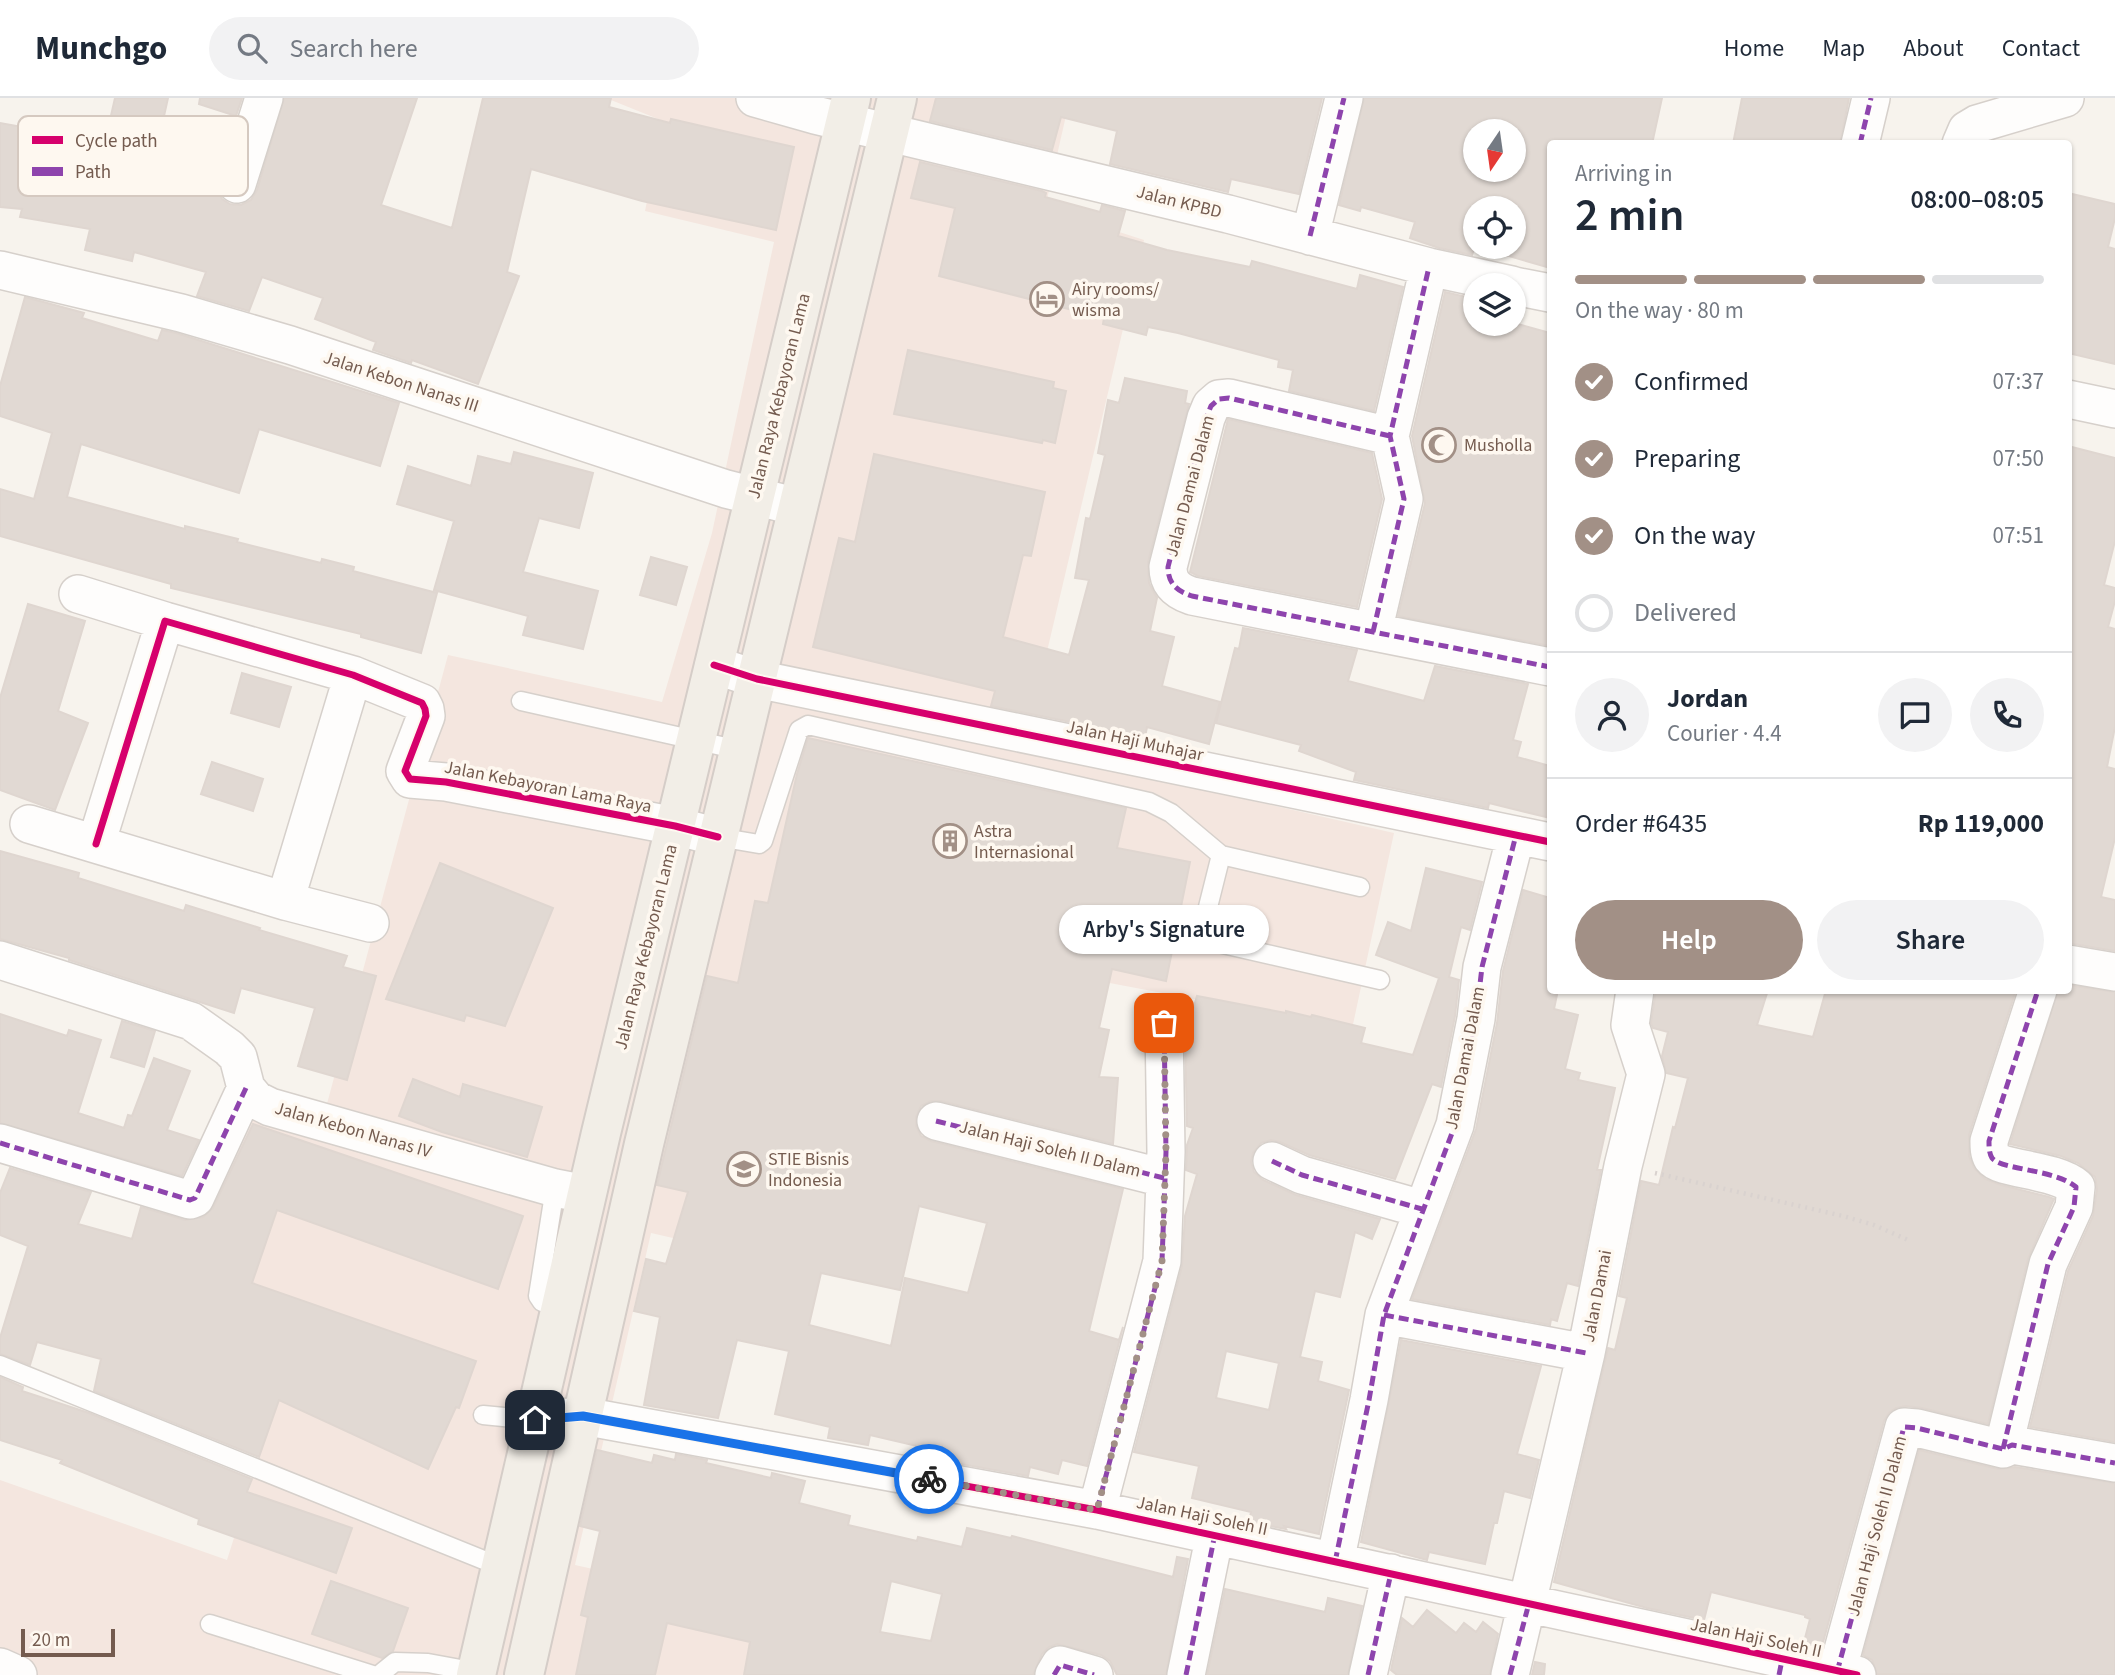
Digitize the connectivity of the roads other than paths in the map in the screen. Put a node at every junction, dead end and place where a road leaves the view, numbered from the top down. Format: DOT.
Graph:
graph roads {
  1 [pos="264,98"];
  2 [pos="755,98"];
  3 [pos="1344,98"];
  4 [pos="1871,98"];
  5 [pos="2065,98"];
  6 [pos="848,110"];
  7 [pos="892,115"];
  8 [pos="1861,140"];
  9 [pos="1963,140"];
  10 [pos="248,147"];
  11 [pos="825,206"];
  12 [pos="869,217"];
  13 [pos="1310,236"];
  14 [pos="1429,267"];
  15 [pos="0,270"];
  16 [pos="1463,274"];
  17 [pos="1526,288"];
  18 [pos="1547,292"];
  19 [pos="2072,400"];
  20 [pos="2115,409"];
  21 [pos="1390,436"];
  22 [pos="755,498"];
  23 [pos="798,507"];
  24 [pos="78,594"];
  25 [pos="165,621"];
  26 [pos="1373,632"];
  27 [pos="715,665"];
  28 [pos="1547,666"];
  29 [pos="354,675"];
  30 [pos="757,680"];
  31 [pos="521,701"];
  32 [pos="697,740"];
  33 [pos="740,750"];
  34 [pos="29,824"];
  35 [pos="675,826"];
  36 [pos="718,837"];
  37 [pos="1533,839"];
  38 [pos="96,844"];
  39 [pos="1221,855"];
  40 [pos="1360,887"];
  41 [pos="285,901"];
  42 [pos="370,923"];
  43 [pos="0,960"];
  44 [pos="2072,965"];
  45 [pos="2115,972"];
  46 [pos="1380,980"];
  47 [pos="1634,994"];
  48 [pos="2037,994"];
  49 [pos="1164,1023"];
  50 [pos="246,1088"];
  51 [pos="936,1121"];
  52 [pos="0,1143"];
  53 [pos="1272,1161"];
  54 [pos="1164,1178"];
  55 [pos="571,1191"];
  56 [pos="1422,1209"];
  57 [pos="1384,1315"];
  58 [pos="1586,1353"];
  59 [pos="0,1365"];
  60 [pos="483,1415"];
  61 [pos="583,1416"];
  62 [pos="535,1420"];
  63 [pos="2003,1449"];
  64 [pos="2115,1463"];
  65 [pos="1097,1510"];
  66 [pos="1215,1534"];
  67 [pos="1335,1562"];
  68 [pos="501,1567"];
  69 [pos="1391,1573"];
  70 [pos="546,1578"];
  71 [pos="1529,1603"];
  72 [pos="209,1624"];
  73 [pos="0,1667"];
  74 [pos="1780,1667"];
  75 [pos="1847,1673"];
  76 [pos="481,1674"];
  77 [pos="18,1675"];
  78 [pos="373,1675"];
  79 [pos="379,1675"];
  80 [pos="524,1675"];
  81 [pos="1055,1675"];
  82 [pos="1094,1675"];
  83 [pos="1186,1675"];
  84 [pos="1368,1675"];
  85 [pos="1510,1675"];
  1 -- 10 [label="street"];
  2 -- 6 [label="street, Jalan KPBD"];
  3 -- 13 [label="street"];
  4 -- 8 [label="street"];
  5 -- 9 [label="street"];
  6 -- 7 [label="street, Jalan KPBD"];
  6 -- 11 [label="main road, Jalan Raya Kebayoran Lama"];
  7 -- 12 [label="main road"];
  7 -- 13 [label="street, Jalan KPBD"];
  11 -- 12 [label="main road"];
  11 -- 22 [label="main road, Jalan Raya Kebayoran Lama"];
  12 -- 23 [label="main road"];
  13 -- 14 [label="street, Jalan KPBD"];
  14 -- 16 [label="street, Jalan KPBD"];
  14 -- 21 [label="street"];
  15 -- 22 [label="street, Jalan Kebon Nanas III"];
  17 -- 18 [label="street, Jalan KPBD"];
  19 -- 20 [label="street"];
  21 -- 26 [label="street"];
  21 -- 26 [label="street, Jalan Damai Dalam"];
  22 -- 23 [label="street, Jalan Kebon Nanas III"];
  22 -- 27 [label="main road, Jalan Raya Kebayoran Lama"];
  23 -- 30 [label="main road"];
  24 -- 25 [label="street, Jalan Kebayoran Lama Raya"];
  25 -- 29 [label="street, Jalan Kebayoran Lama Raya"];
  25 -- 38 [label="street"];
  26 -- 28 [label="street, Jalan Damai Dalam"];
  27 -- 30 [label="street, Jalan Haji Muhajar"];
  27 -- 32 [label="main road, Jalan Raya Kebayoran Lama"];
  29 -- 35 [label="street, Jalan Kebayoran Lama Raya"];
  29 -- 41 [label="street"];
  30 -- 33 [label="main road"];
  30 -- 37 [label="street, Jalan Haji Muhajar"];
  31 -- 32 [label="lane"];
  32 -- 33 [label="lane"];
  32 -- 35 [label="main road, Jalan Raya Kebayoran Lama"];
  33 -- 36 [label="main road"];
  34 -- 38 [label="street"];
  35 -- 36 [label="street, Jalan Kebayoran Lama Raya"];
  35 -- 55 [label="main road, Jalan Raya Kebayoran Lama"];
  36 -- 39 [label="lane"];
  36 -- 61 [label="main road"];
  37 -- 56 [label="street, Jalan Damai Dalam"];
  38 -- 41 [label="street"];
  39 -- 40 [label="lane"];
  39 -- 46 [label="lane"];
  41 -- 42 [label="street"];
  43 -- 50 [label="street"];
  44 -- 45 [label="street"];
  47 -- 58 [label="street, Jalan Damai"];
  48 -- 63 [label="street"];
  49 -- 54 [label="street, Jalan Haji Soleh II Dalam"];
  50 -- 52 [label="street"];
  50 -- 55 [label="street, Jalan Kebon Nanas IV"];
  51 -- 54 [label="street, Jalan Haji Soleh II Dalam"];
  53 -- 56 [label="street"];
  54 -- 65 [label="street, Jalan Haji Soleh II Dalam"];
  55 -- 62 [label="main road, Jalan Raya Kebayoran Lama"];
  56 -- 57 [label="street, Jalan Damai Dalam"];
  57 -- 58 [label="street"];
  57 -- 67 [label="street, Jalan Damai Dalam"];
  58 -- 71 [label="street, Jalan Damai"];
  59 -- 68 [label="lane"];
  60 -- 62 [label="lane"];
  61 -- 62 [label="street, Jalan Haji Soleh II"];
  61 -- 65 [label="street, Jalan Haji Soleh II"];
  61 -- 70 [label="main road"];
  62 -- 68 [label="main road, Jalan Raya Kebayoran Lama"];
  63 -- 64 [label="street, Jalan Haji Soleh II Dalam"];
  63 -- 75 [label="street, Jalan Haji Soleh II Dalam"];
  65 -- 66 [label="street, Jalan Haji Soleh II"];
  66 -- 67 [label="street, Jalan Haji Soleh II"];
  66 -- 83 [label="street"];
  67 -- 69 [label="street, Jalan Haji Soleh II"];
  68 -- 70 [label="main road"];
  68 -- 76 [label="main road, Jalan Raya Kebayoran Lama"];
  69 -- 71 [label="street, Jalan Haji Soleh II"];
  69 -- 84 [label="street"];
  70 -- 80 [label="main road"];
  71 -- 74 [label="street, Jalan Haji Soleh II"];
  71 -- 85 [label="street"];
  72 -- 78 [label="lane"];
  73 -- 77 [label="street"];
  74 -- 75 [label="street, Jalan Haji Soleh II"];
  76 -- 79 [label="lane"];
  81 -- 82 [label="street"];
}
